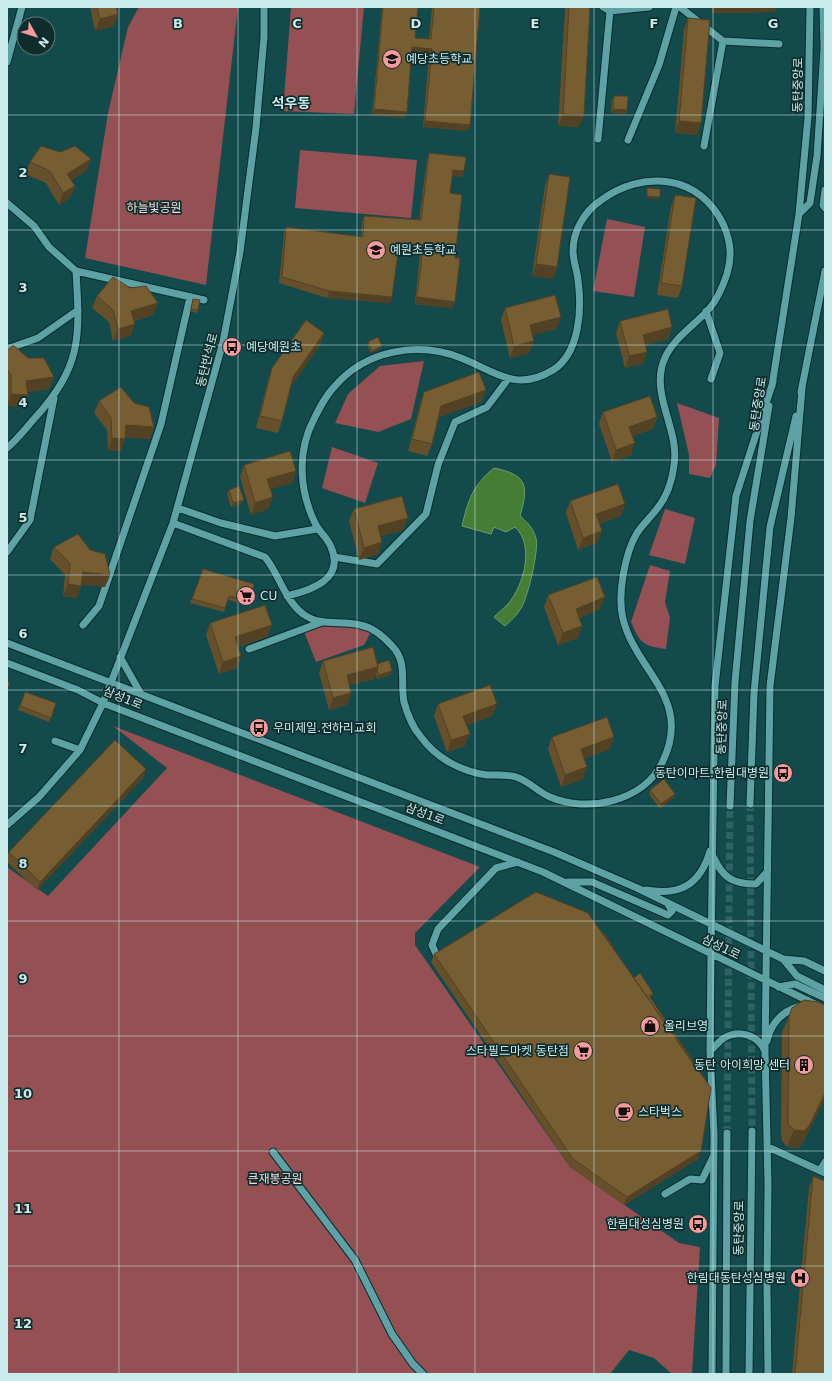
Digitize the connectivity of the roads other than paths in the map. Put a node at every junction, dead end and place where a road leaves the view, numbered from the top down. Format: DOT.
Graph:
graph roads {
  1 [pos="22,7"];
  2 [pos="264,7"];
  3 [pos="603,7"];
  4 [pos="649,7"];
  5 [pos="676,7"];
  6 [pos="680,7"];
  7 [pos="810,7"];
  8 [pos="823,7"];
  9 [pos="610,10"];
  10 [pos="723,41"];
  11 [pos="779,44"];
  12 [pos="7,62"];
  13 [pos="598,139"];
  14 [pos="628,140"];
  15 [pos="704,146"];
  16 [pos="825,190"];
  17 [pos="7,203"];
  18 [pos="825,208"];
  19 [pos="799,214"];
  20 [pos="825,270"];
  21 [pos="76,271"];
  22 [pos="190,297"];
  23 [pos="204,300"];
  24 [pos="78,310"];
  25 [pos="706,311"];
  26 [pos="7,349"];
  27 [pos="508,379"];
  28 [pos="711,379"];
  29 [pos="773,382"];
  30 [pos="802,389"];
  31 [pos="54,397"];
  32 [pos="7,448"];
  33 [pos="178,508"];
  34 [pos="173,523"];
  35 [pos="317,528"];
  36 [pos="7,552"];
  37 [pos="334,557"];
  38 [pos="287,596"];
  39 [pos="322,622"];
  40 [pos="83,624"];
  41 [pos="7,643"];
  42 [pos="248,649"];
  43 [pos="120,657"];
  44 [pos="7,663"];
  45 [pos="111,682"];
  46 [pos="141,694"];
  47 [pos="103,703"];
  48 [pos="55,741"];
  49 [pos="80,750"];
  50 [pos="750,804"];
  51 [pos="730,806"];
  52 [pos="7,825"];
  53 [pos="713,843"];
  54 [pos="713,856"];
  55 [pos="519,862"];
  56 [pos="767,872"];
  57 [pos="566,882"];
  58 [pos="636,888"];
  59 [pos="668,904"];
  60 [pos="712,924"];
  61 [pos="766,951"];
  62 [pos="711,954"];
  63 [pos="437,956"];
  64 [pos="783,959"];
  65 [pos="825,971"];
  66 [pos="765,980"];
  67 [pos="779,987"];
  68 [pos="825,990"];
  69 [pos="825,998"];
  70 [pos="825,1010"];
  71 [pos="710,1051"];
  72 [pos="765,1051"];
  73 [pos="752,1131"];
  74 [pos="727,1133"];
  75 [pos="768,1147"];
  76 [pos="273,1152"];
  77 [pos="714,1155"];
  78 [pos="825,1162"];
  79 [pos="823,1172"];
  80 [pos="665,1194"];
  81 [pos="423,1374"];
  82 [pos="712,1374"];
  83 [pos="726,1374"];
  84 [pos="749,1374"];
  85 [pos="768,1374"];
  1 -- 12 [label="street"];
  2 -- 33 [label="street, 동탄반석로"];
  3 -- 9 [label="street"];
  4 -- 9 [label="street"];
  5 -- 14 [label="street"];
  6 -- 10 [label="street"];
  7 -- 19 [label="street, 동탄중앙로"];
  8 -- 19 [label="street"];
  9 -- 13 [label="street"];
  10 -- 11 [label="street"];
  10 -- 15 [label="street"];
  16 -- 18 [label="street"];
  17 -- 21 [label="street"];
  19 -- 29 [label="street, 동탄중앙로"];
  20 -- 30 [label="street"];
  21 -- 22 [label="street"];
  21 -- 24 [label="street"];
  22 -- 23 [label="street"];
  22 -- 40 [label="street"];
  24 -- 26 [label="street"];
  24 -- 31 [label="street"];
  25 -- 27 [label="street"];
  25 -- 28 [label="street"];
  25 -- 39 [label="street"];
  27 -- 35 [label="street"];
  27 -- 37 [label="street"];
  29 -- 51 [label="street, 동탄중앙로"];
  29 -- 53 [label="street"];
  30 -- 50 [label="street"];
  30 -- 56 [label="street"];
  31 -- 32 [label="street"];
  31 -- 36 [label="street"];
  33 -- 34 [label="street, 동탄반석로"];
  33 -- 35 [label="street"];
  34 -- 38 [label="street"];
  34 -- 43 [label="street, 동탄반석로"];
  35 -- 37 [label="street"];
  37 -- 38 [label="street"];
  38 -- 39 [label="street"];
  39 -- 42 [label="street"];
  41 -- 45 [label="street, 삼성1로"];
  43 -- 45 [label="street, 동탄반석로"];
  43 -- 46 [label="street"];
  44 -- 47 [label="street, 삼성1로"];
  45 -- 46 [label="street, 삼성1로"];
  45 -- 47 [label="street, 동탄반석로"];
  46 -- 58 [label="street, 삼성1로"];
  47 -- 49 [label="street, 동탄반석로"];
  47 -- 55 [label="street, 삼성1로"];
  48 -- 49 [label="street"];
  49 -- 52 [label="street, 동탄반석로"];
  53 -- 54 [label="street"];
  53 -- 58 [label="street"];
  54 -- 56 [label="street"];
  54 -- 60 [label="street"];
  55 -- 57 [label="street, 삼성1로"];
  55 -- 63 [label="street"];
  56 -- 61 [label="street"];
  57 -- 59 [label="street"];
  57 -- 62 [label="street, 삼성1로"];
  58 -- 59 [label="street, 삼성1로"];
  59 -- 60 [label="street, 삼성1로"];
  60 -- 61 [label="street, 삼성1로"];
  60 -- 62 [label="street"];
  61 -- 64 [label="street, 삼성1로"];
  61 -- 66 [label="street"];
  62 -- 66 [label="street, 삼성1로"];
  62 -- 71 [label="street"];
  64 -- 65 [label="street, 삼성1로"];
  64 -- 68 [label="street"];
  66 -- 67 [label="street, 삼성1로"];
  66 -- 72 [label="street"];
  67 -- 69 [label="street"];
  67 -- 70 [label="street, 삼성1로"];
  70 -- 72 [label="street"];
  71 -- 72 [label="street"];
  71 -- 77 [label="street"];
  72 -- 75 [label="street"];
  73 -- 84 [label="street, 동탄중앙로"];
  74 -- 83 [label="street"];
  75 -- 79 [label="street"];
  75 -- 85 [label="street"];
  76 -- 81 [label="street"];
  77 -- 80 [label="street"];
  77 -- 82 [label="street"];
  78 -- 79 [label="street"];
}
